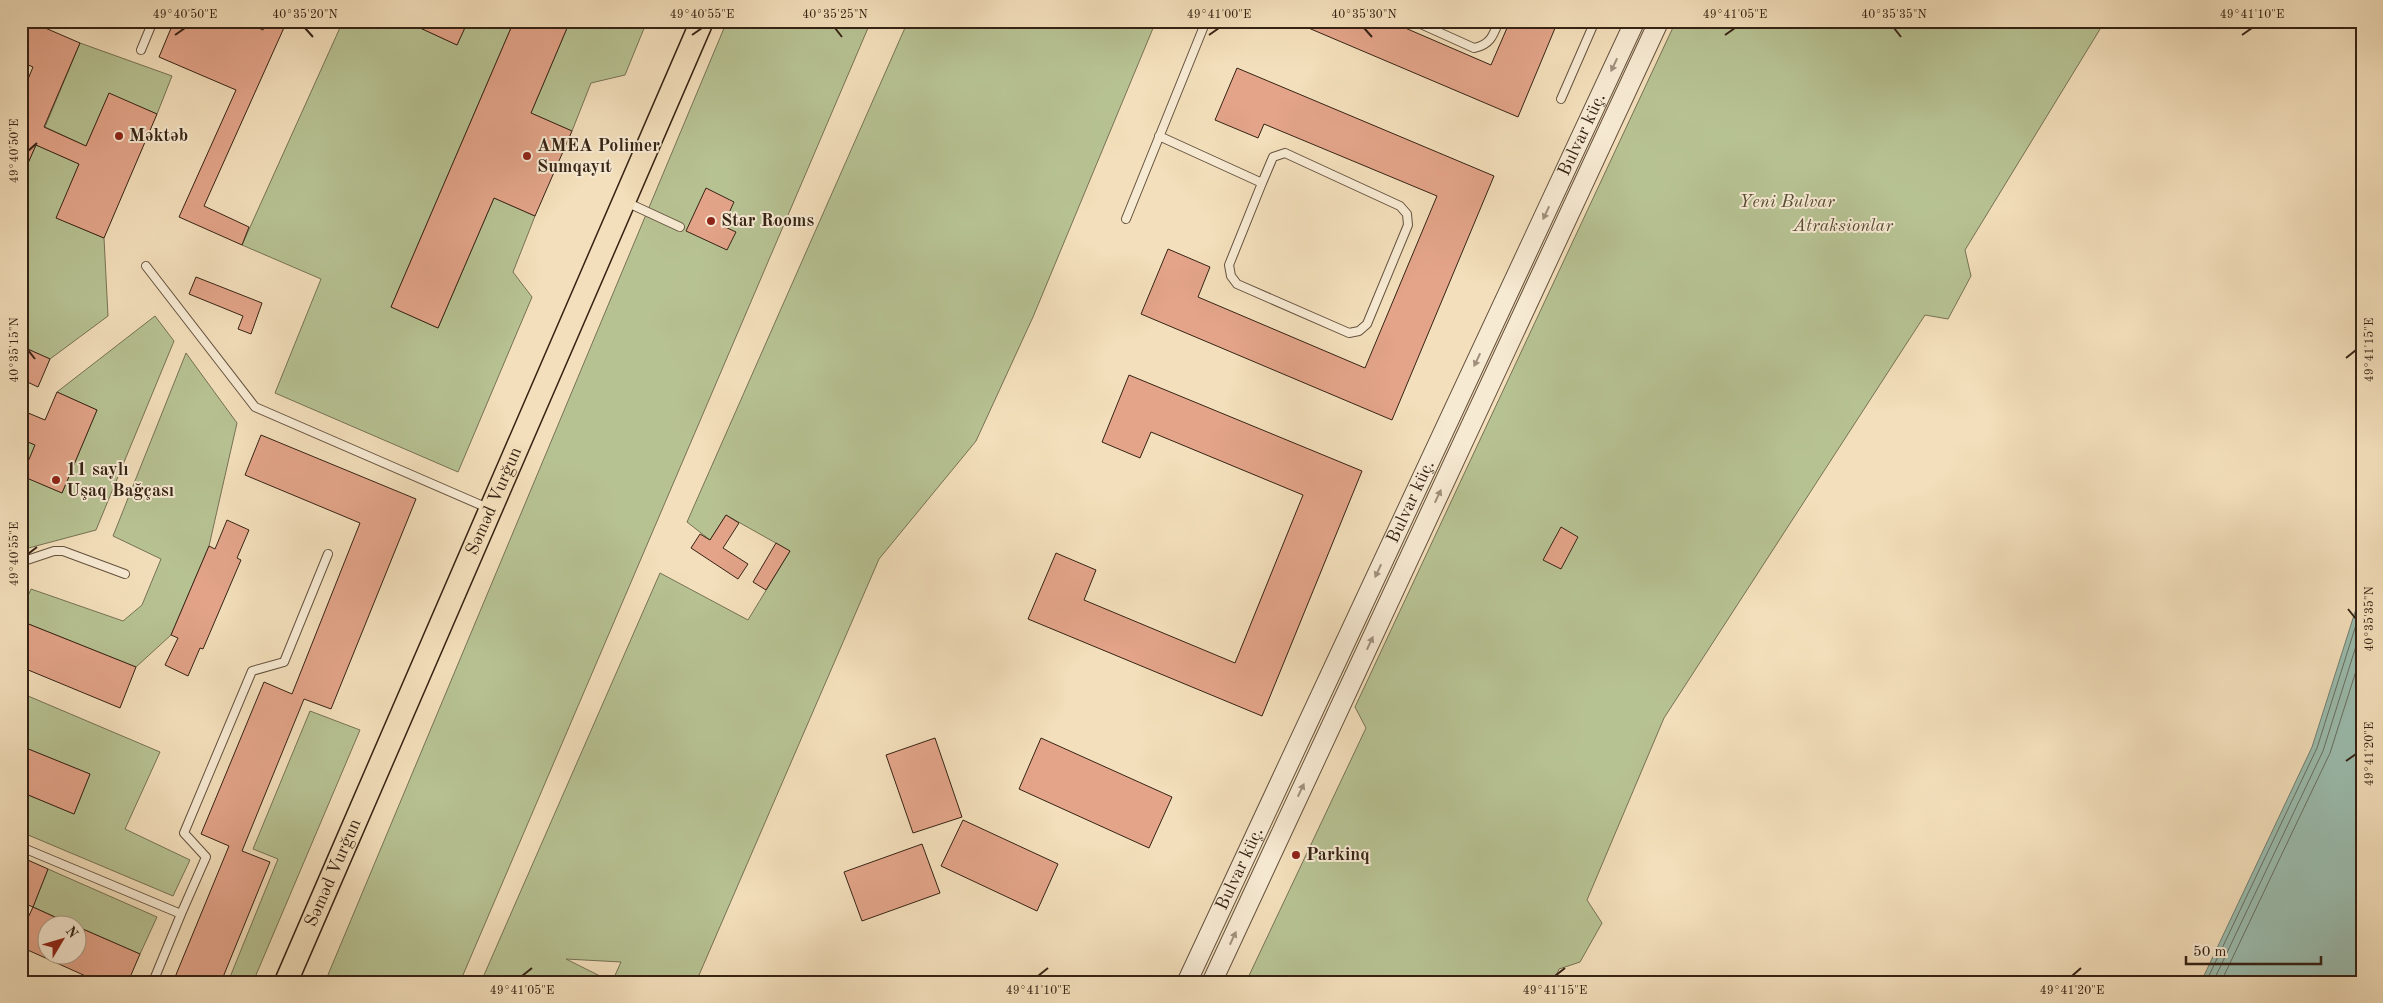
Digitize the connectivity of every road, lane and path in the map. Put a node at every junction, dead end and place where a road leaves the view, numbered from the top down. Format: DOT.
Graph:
graph roads {
  1 [pos="153,21"];
  2 [pos="702,21"];
  3 [pos="1206,21"];
  4 [pos="1414,21"];
  5 [pos="1499,21"];
  6 [pos="1595,21"];
  7 [pos="1634,21"];
  8 [pos="1658,21"];
  9 [pos="141,50"];
  10 [pos="1561,99"];
  11 [pos="1159,136"];
  12 [pos="1262,183"];
  13 [pos="624,201"];
  14 [pos="1126,219"];
  15 [pos="680,227"];
  16 [pos="146,266"];
  17 [pos="492,510"];
  18 [pos="328,554"];
  19 [pos="21,562"];
  20 [pos="125,574"];
  21 [pos="1331,670"];
  22 [pos="1353,679"];
  23 [pos="21,847"];
  24 [pos="181,914"];
  25 [pos="152,982"];
  26 [pos="286,982"];
  27 [pos="1187,982"];
  28 [pos="1212,982"];
  1 -- 9 [label="lane"];
  2 -- 13 [label="main road, Səməd Vurğun"];
  3 -- 11 [label="lane"];
  4 -- 5 [label="lane"];
  6 -- 10 [label="lane"];
  7 -- 21 [label="street, Bulvar küç., one-way"];
  22 -- 8 [label="street, Bulvar küç., one-way"];
  11 -- 12 [label="lane"];
  11 -- 14 [label="lane"];
  12 -- 12 [label="lane"];
  13 -- 15 [label="lane"];
  13 -- 17 [label="main road, Səməd Vurğun"];
  16 -- 17 [label="lane"];
  17 -- 26 [label="main road, Səməd Vurğun"];
  18 -- 24 [label="lane"];
  19 -- 20 [label="lane"];
  21 -- 22 [label="street"];
  21 -- 27 [label="street, Bulvar küç."];
  28 -- 22 [label="street, Bulvar küç., one-way"];
  23 -- 24 [label="lane"];
  24 -- 25 [label="lane"];
}
